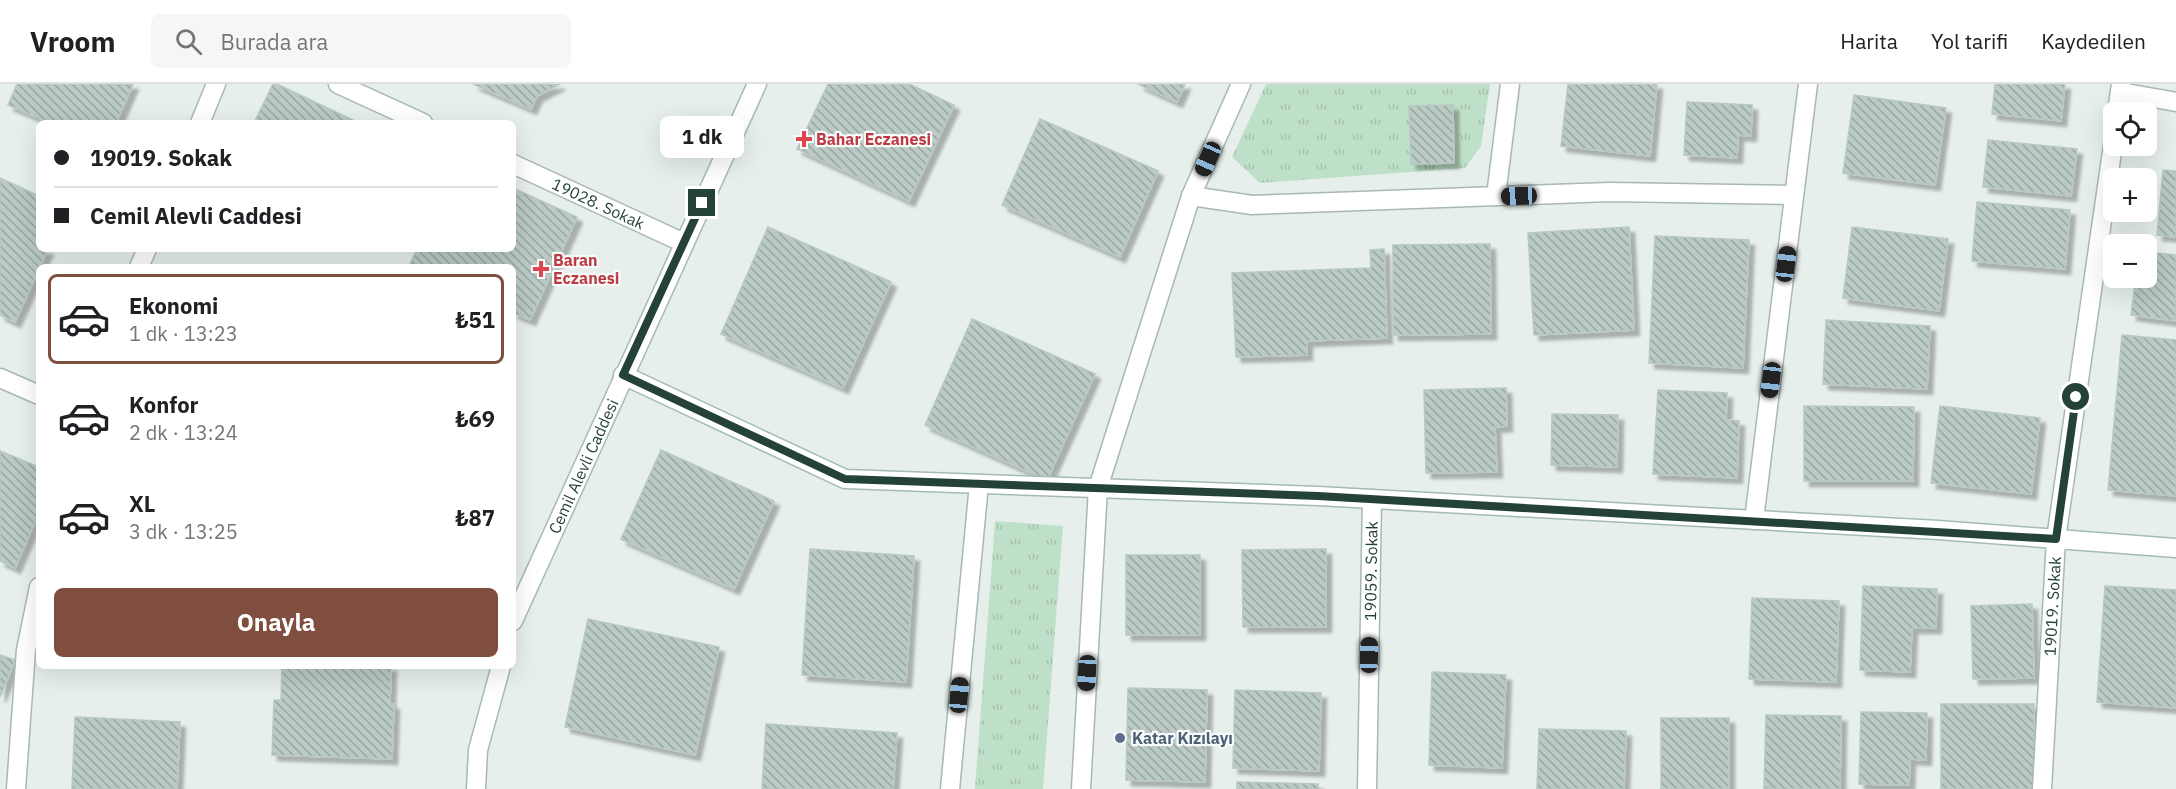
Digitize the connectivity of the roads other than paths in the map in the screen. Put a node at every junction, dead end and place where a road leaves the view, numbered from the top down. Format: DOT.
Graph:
graph roads {
  1 [pos="216,84"];
  2 [pos="338,84"];
  3 [pos="757,84"];
  4 [pos="1241,84"];
  5 [pos="1510,84"];
  6 [pos="1808,84"];
  7 [pos="2121,88"];
  8 [pos="2176,102"];
  9 [pos="201,120"];
  10 [pos="416,120"];
  11 [pos="2111,156"];
  12 [pos="516,165"];
  13 [pos="1794,195"];
  14 [pos="1191,196"];
  15 [pos="1496,196"];
  16 [pos="684,243"];
  17 [pos="623,375"];
  18 [pos="0,378"];
  19 [pos="36,394"];
  20 [pos="979,484"];
  21 [pos="1098,488"];
  22 [pos="1372,499"];
  23 [pos="1754,520"];
  24 [pos="2056,539"];
  25 [pos="2176,548"];
  26 [pos="36,601"];
  27 [pos="516,610"];
  28 [pos="500,669"];
  29 [pos="16,789"];
  30 [pos="476,789"];
  31 [pos="950,789"];
  32 [pos="1081,789"];
  33 [pos="1367,789"];
  34 [pos="2042,789"];
  1 -- 9 [label="street"];
  2 -- 10 [label="street"];
  3 -- 16 [label="street, Cemil Alevli Caddesi"];
  4 -- 14 [label="street"];
  5 -- 15 [label="street"];
  6 -- 13 [label="street"];
  7 -- 8 [label="street"];
  11 -- 24 [label="street, 19019. Sokak"];
  12 -- 16 [label="street, 19028. Sokak"];
  13 -- 15 [label="street"];
  13 -- 23 [label="street"];
  14 -- 15 [label="street"];
  14 -- 21 [label="street"];
  16 -- 17 [label="street, Cemil Alevli Caddesi"];
  17 -- 20 [label="street"];
  17 -- 27 [label="street, Cemil Alevli Caddesi"];
  18 -- 19 [label="street"];
  20 -- 21 [label="street"];
  20 -- 31 [label="street"];
  21 -- 22 [label="street"];
  21 -- 32 [label="street"];
  22 -- 23 [label="street"];
  22 -- 33 [label="street, 19059. Sokak"];
  23 -- 24 [label="street"];
  24 -- 25 [label="street"];
  24 -- 34 [label="street, 19019. Sokak"];
  26 -- 29 [label="street"];
  28 -- 30 [label="street"];
}
